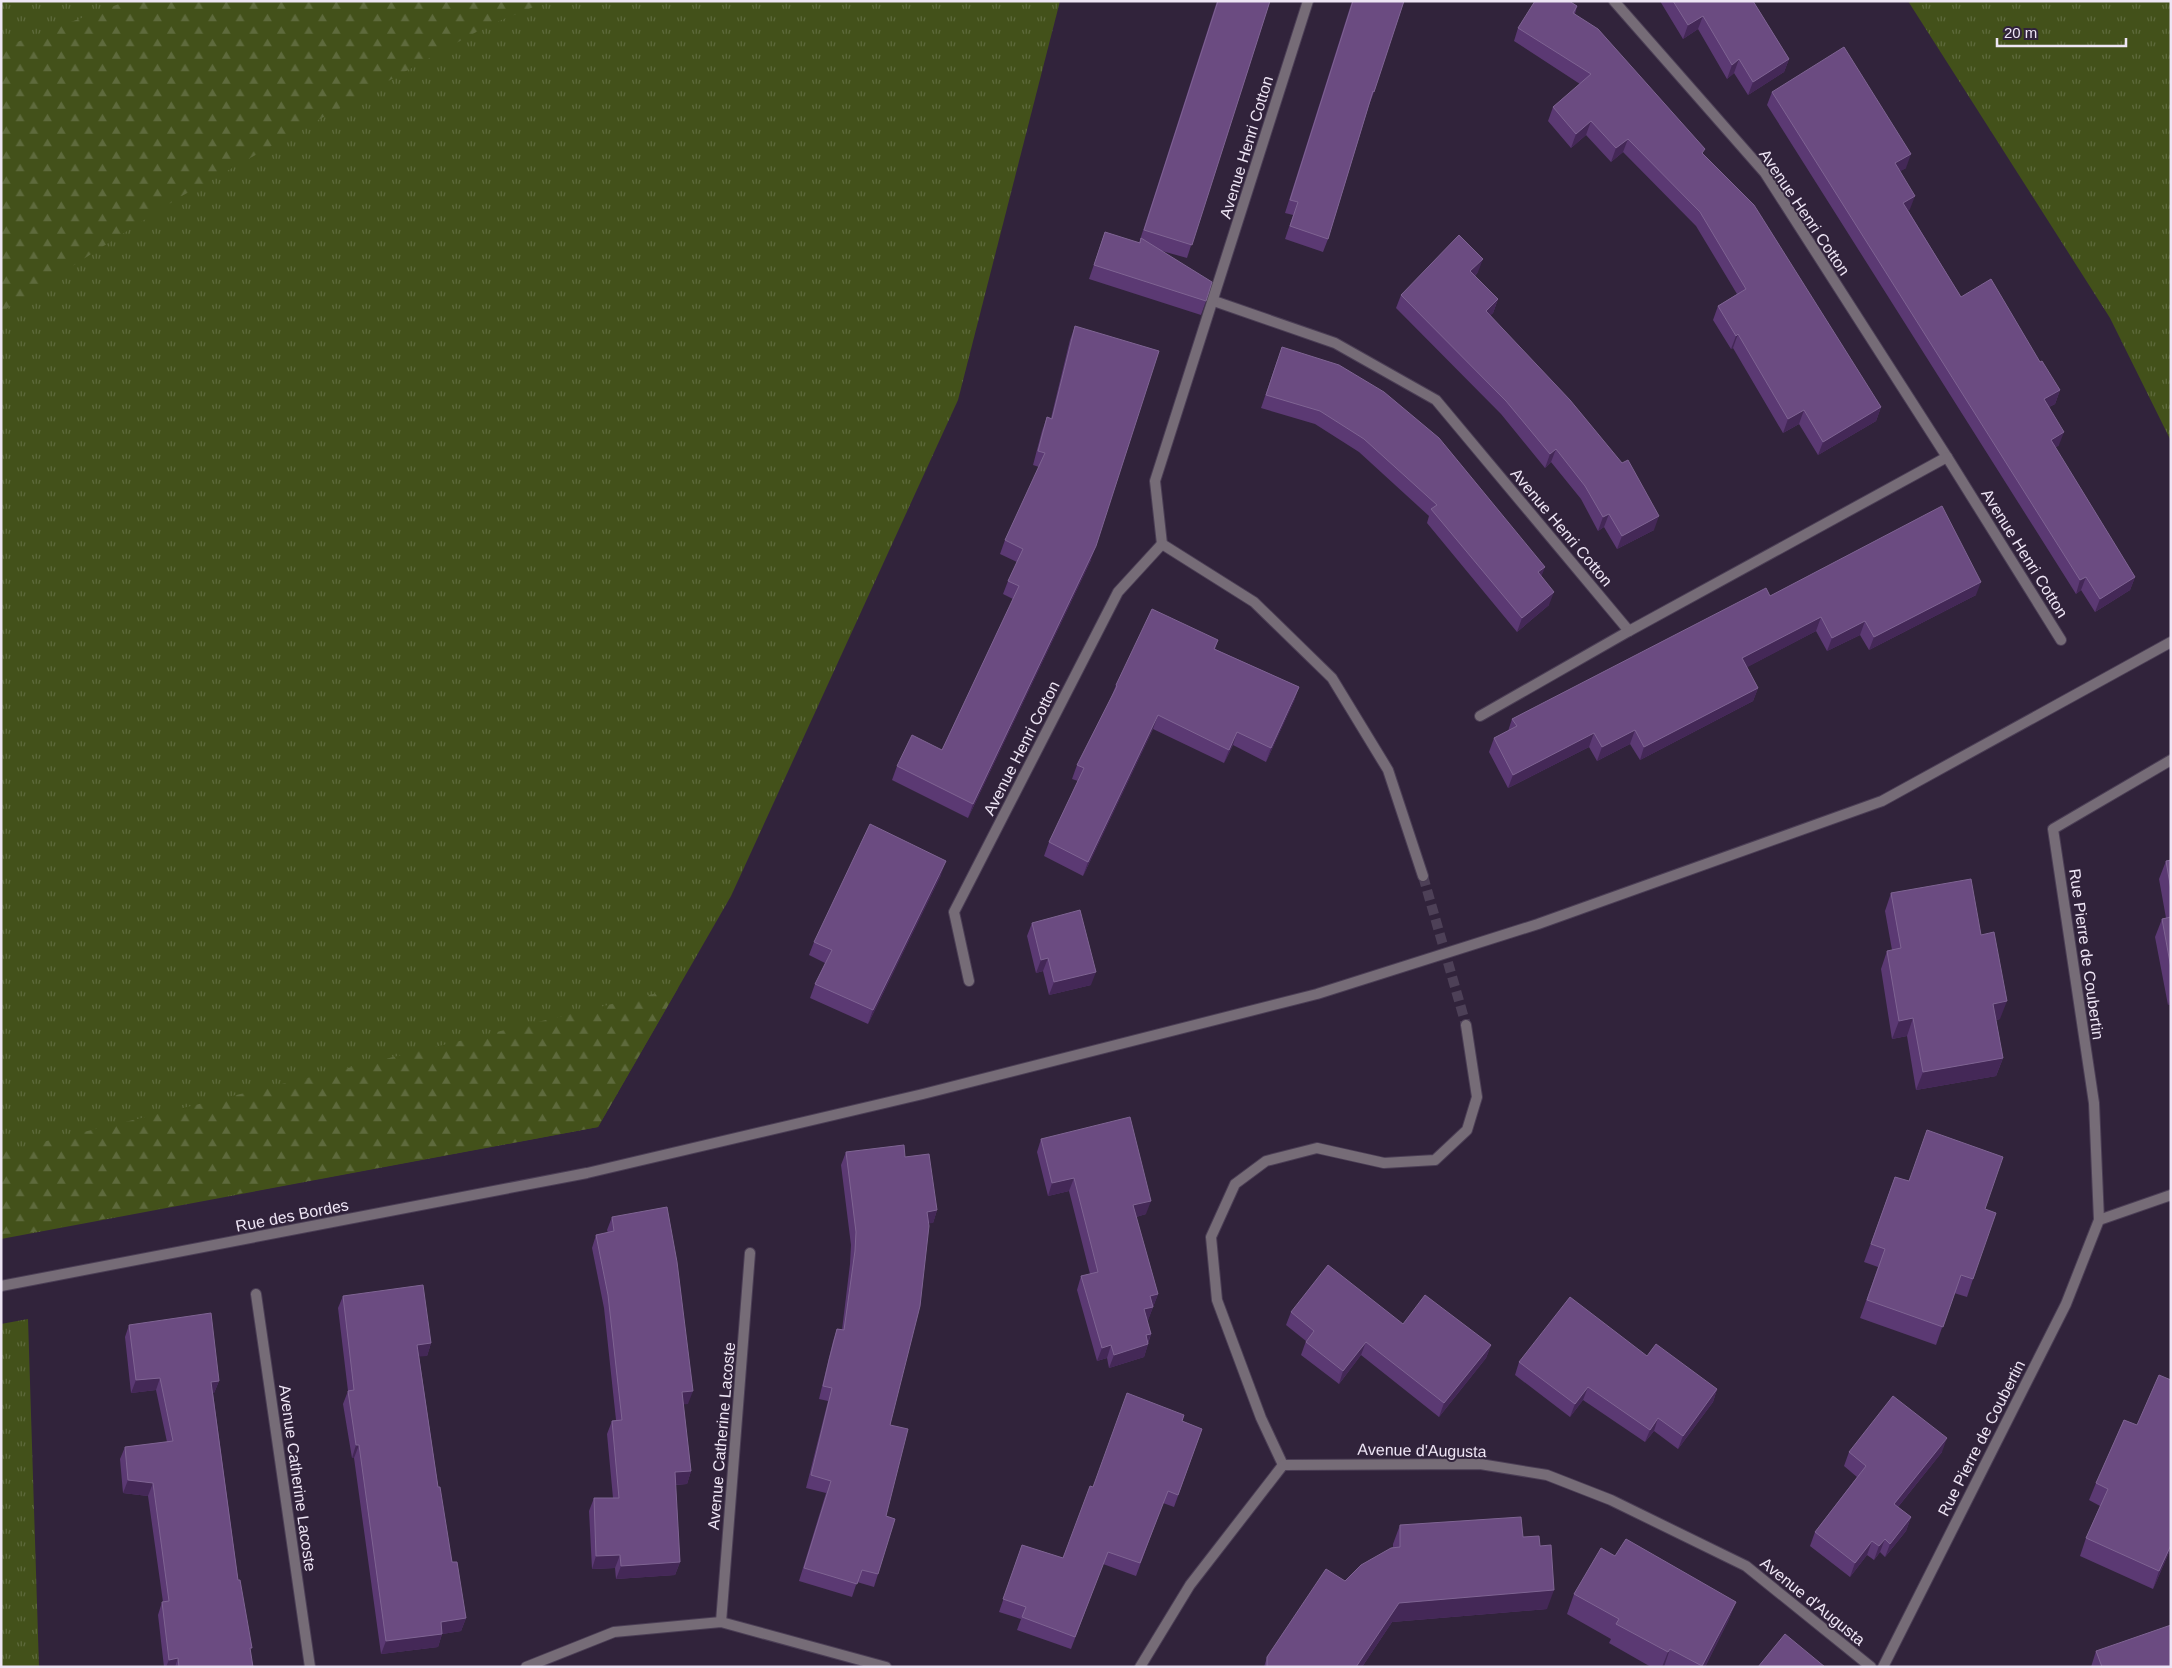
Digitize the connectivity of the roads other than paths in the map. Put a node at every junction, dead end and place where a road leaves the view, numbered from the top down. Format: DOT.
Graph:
graph roads {
  1 [pos="1308,1"];
  2 [pos="1614,1"];
  3 [pos="1214,301"];
  4 [pos="1947,457"];
  5 [pos="1162,544"];
  6 [pos="1629,631"];
  7 [pos="2061,640"];
  8 [pos="2171,642"];
  9 [pos="1480,716"];
  10 [pos="2171,760"];
  11 [pos="1423,876"];
  12 [pos="969,981"];
  13 [pos="1466,1025"];
  14 [pos="2171,1195"];
  15 [pos="2099,1220"];
  16 [pos="750,1253"];
  17 [pos="1,1286"];
  18 [pos="256,1294"];
  19 [pos="1283,1465"];
  20 [pos="721,1622"];
  21 [pos="310,1667"];
  22 [pos="526,1667"];
  23 [pos="886,1667"];
  24 [pos="1140,1667"];
  25 [pos="1871,1667"];
  26 [pos="1882,1667"];
  1 -- 3 [label="street, Avenue Henri Cotton"];
  2 -- 4 [label="street, Avenue Henri Cotton"];
  3 -- 5 [label="street, Avenue Henri Cotton"];
  3 -- 6 [label="street, Avenue Henri Cotton"];
  4 -- 6 [label="street"];
  4 -- 7 [label="street, Avenue Henri Cotton"];
  5 -- 11 [label="street"];
  5 -- 12 [label="street, Avenue Henri Cotton"];
  6 -- 9 [label="street"];
  8 -- 17 [label="street, Rue des Bordes"];
  10 -- 15 [label="street, Rue Pierre de Coubertin"];
  13 -- 19 [label="street"];
  14 -- 15 [label="street"];
  15 -- 26 [label="street, Rue Pierre de Coubertin"];
  16 -- 20 [label="street, Avenue Catherine Lacoste"];
  18 -- 21 [label="street, Avenue Catherine Lacoste"];
  19 -- 24 [label="street"];
  19 -- 25 [label="street, Avenue d'Augusta"];
  20 -- 22 [label="street"];
  20 -- 23 [label="street"];
}
